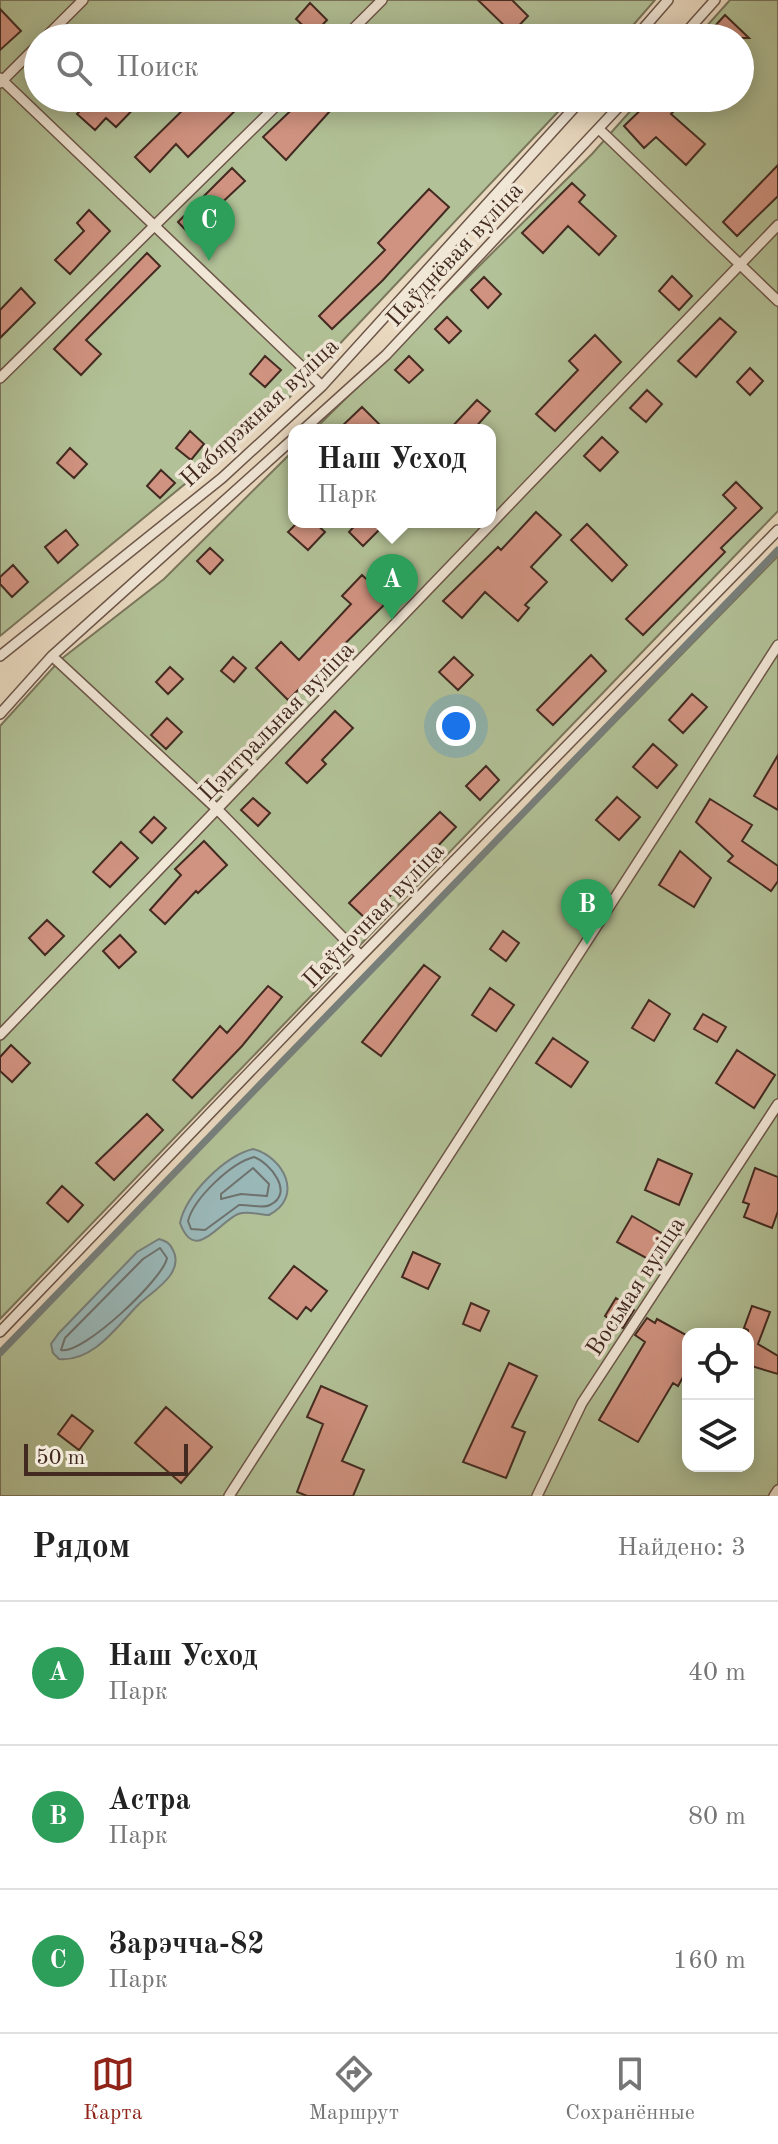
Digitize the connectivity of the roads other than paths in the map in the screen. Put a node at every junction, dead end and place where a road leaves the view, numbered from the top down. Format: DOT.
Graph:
graph roads {
  1 [pos="83,0"];
  2 [pos="382,0"];
  3 [pos="668,0"];
  4 [pos="715,0"];
  5 [pos="59,24"];
  6 [pos="358,24"];
  7 [pos="647,24"];
  8 [pos="694,24"];
  9 [pos="24,58"];
  10 [pos="1,80"];
  11 [pos="24,102"];
  12 [pos="34,112"];
  13 [pos="270,112"];
  14 [pos="570,112"];
  15 [pos="614,112"];
  16 [pos="599,129"];
  17 [pos="778,225"];
  18 [pos="154,228"];
  19 [pos="740,263"];
  20 [pos="778,301"];
  21 [pos="0,378"];
  22 [pos="322,386"];
  23 [pos="310,424"];
  24 [pos="288,443"];
  25 [pos="496,519"];
  26 [pos="487,528"];
  27 [pos="778,530"];
  28 [pos="778,645"];
  29 [pos="0,656"];
  30 [pos="52,656"];
  31 [pos="0,714"];
  32 [pos="218,810"];
  33 [pos="361,956"];
  34 [pos="0,1035"];
  35 [pos="778,1104"];
  36 [pos="0,1332"];
  37 [pos="778,1490"];
  38 [pos="229,1496"];
  39 [pos="537,1496"];
  40 [pos="774,1496"];
  1 -- 5 [label="lane"];
  2 -- 6 [label="lane"];
  3 -- 7 [label="lane"];
  4 -- 8 [label="lane"];
  9 -- 10 [label="lane"];
  10 -- 11 [label="lane"];
  12 -- 18 [label="lane"];
  13 -- 18 [label="lane"];
  14 -- 22 [label="lane, Набярэжная вуліца"];
  15 -- 16 [label="lane, Паўднёвая вуліца"];
  16 -- 19 [label="lane"];
  16 -- 23 [label="lane, Паўднёвая вуліца"];
  17 -- 19 [label="lane, Цэнтральная вуліца"];
  18 -- 21 [label="lane"];
  18 -- 22 [label="lane"];
  19 -- 20 [label="lane"];
  19 -- 25 [label="lane, Цэнтральная вуліца"];
  22 -- 29 [label="lane, Набярэжная вуліца"];
  24 -- 30 [label="lane"];
  26 -- 32 [label="lane, Цэнтральная вуліца"];
  27 -- 33 [label="lane, Паўночная вуліца"];
  28 -- 38 [label="lane"];
  30 -- 31 [label="lane"];
  30 -- 32 [label="lane"];
  32 -- 33 [label="lane"];
  32 -- 34 [label="lane, Цэнтральная вуліца"];
  33 -- 36 [label="lane, Паўночная вуліца"];
  35 -- 39 [label="lane, Восьмая вуліца"];
  37 -- 40 [label="lane"];
}
